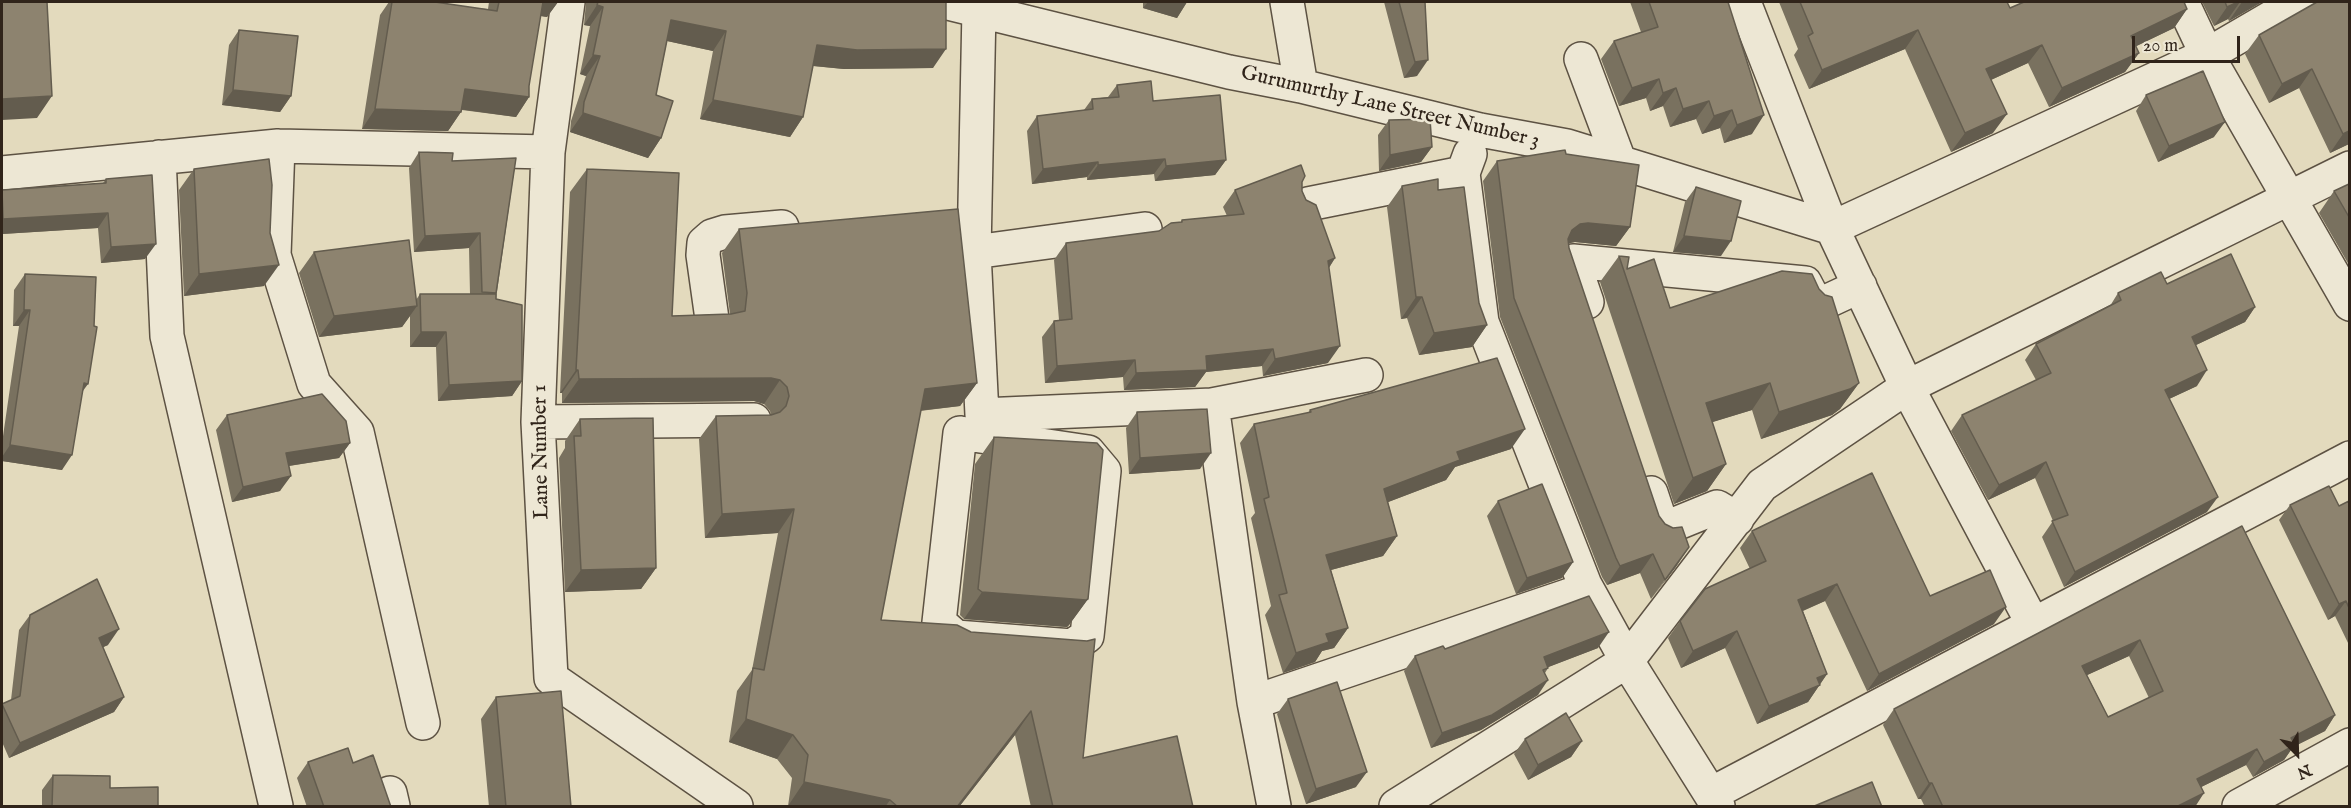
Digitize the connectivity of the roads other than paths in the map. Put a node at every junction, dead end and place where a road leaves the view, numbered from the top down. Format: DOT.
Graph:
graph roads {
  1 [pos="568,2"];
  2 [pos="944,2"];
  3 [pos="1287,2"];
  4 [pos="1744,2"];
  5 [pos="2182,2"];
  6 [pos="2298,2"];
  7 [pos="978,5"];
  8 [pos="2207,55"];
  9 [pos="1581,59"];
  10 [pos="1300,86"];
  11 [pos="1480,130"];
  12 [pos="278,146"];
  13 [pos="548,152"];
  14 [pos="159,156"];
  15 [pos="1620,163"];
  16 [pos="2349,168"];
  17 [pos="2,173"];
  18 [pos="1463,173"];
  19 [pos="2290,198"];
  20 [pos="1308,204"];
  21 [pos="975,212"];
  22 [pos="939,214"];
  23 [pos="808,225"];
  24 [pos="1145,228"];
  25 [pos="1832,228"];
  26 [pos="975,252"];
  27 [pos="1860,286"];
  28 [pos="2349,304"];
  29 [pos="712,319"];
  30 [pos="1595,328"];
  31 [pos="1366,375"];
  32 [pos="1907,387"];
  33 [pos="1212,405"];
  34 [pos="754,420"];
  35 [pos="538,422"];
  36 [pos="978,425"];
  37 [pos="2349,458"];
  38 [pos="1640,462"];
  39 [pos="1737,519"];
  40 [pos="1570,595"];
  41 [pos="2033,624"];
  42 [pos="1627,661"];
  43 [pos="1254,702"];
  44 [pos="423,723"];
  45 [pos="2349,745"];
  46 [pos="1436,796"];
  47 [pos="1714,800"];
  48 [pos="276,807"];
  49 [pos="736,807"];
  50 [pos="1274,807"];
  51 [pos="1396,807"];
  52 [pos="2239,807"];
  1 -- 13 [label="street, Lane Number 1"];
  2 -- 7 [label="street, Gurumurthy Lane Street Number 3"];
  3 -- 10 [label="street"];
  4 -- 25 [label="street"];
  5 -- 8 [label="street"];
  6 -- 8 [label="street"];
  7 -- 10 [label="street, Gurumurthy Lane Street Number 3"];
  7 -- 21 [label="street"];
  8 -- 19 [label="street"];
  8 -- 25 [label="street"];
  9 -- 15 [label="street"];
  10 -- 11 [label="street, Gurumurthy Lane Street Number 3"];
  11 -- 15 [label="street, Gurumurthy Lane Street Number 3"];
  11 -- 18 [label="street"];
  12 -- 13 [label="street"];
  12 -- 14 [label="street"];
  12 -- 44 [label="street"];
  13 -- 35 [label="street, Lane Number 1"];
  14 -- 17 [label="street"];
  14 -- 48 [label="street"];
  15 -- 25 [label="street, Gurumurthy Lane Street Number 3"];
  16 -- 19 [label="street"];
  18 -- 20 [label="street"];
  18 -- 42 [label="street"];
  19 -- 28 [label="street"];
  19 -- 32 [label="street"];
  21 -- 22 [label="street"];
  21 -- 26 [label="street"];
  23 -- 29 [label="street"];
  24 -- 26 [label="street"];
  25 -- 27 [label="street"];
  26 -- 36 [label="street"];
  27 -- 30 [label="street"];
  27 -- 32 [label="street"];
  31 -- 33 [label="street"];
  32 -- 39 [label="street"];
  32 -- 41 [label="street"];
  33 -- 36 [label="street"];
  33 -- 43 [label="street"];
  34 -- 35 [label="street"];
  35 -- 49 [label="street, Lane Number 1"];
  36 -- 36 [label="street"];
  37 -- 41 [label="street"];
  38 -- 39 [label="street"];
  39 -- 42 [label="street"];
  40 -- 43 [label="street"];
  41 -- 47 [label="street"];
  42 -- 46 [label="street"];
  42 -- 47 [label="street"];
  43 -- 50 [label="street"];
  45 -- 52 [label="street"];
  46 -- 51 [label="street"];
}
